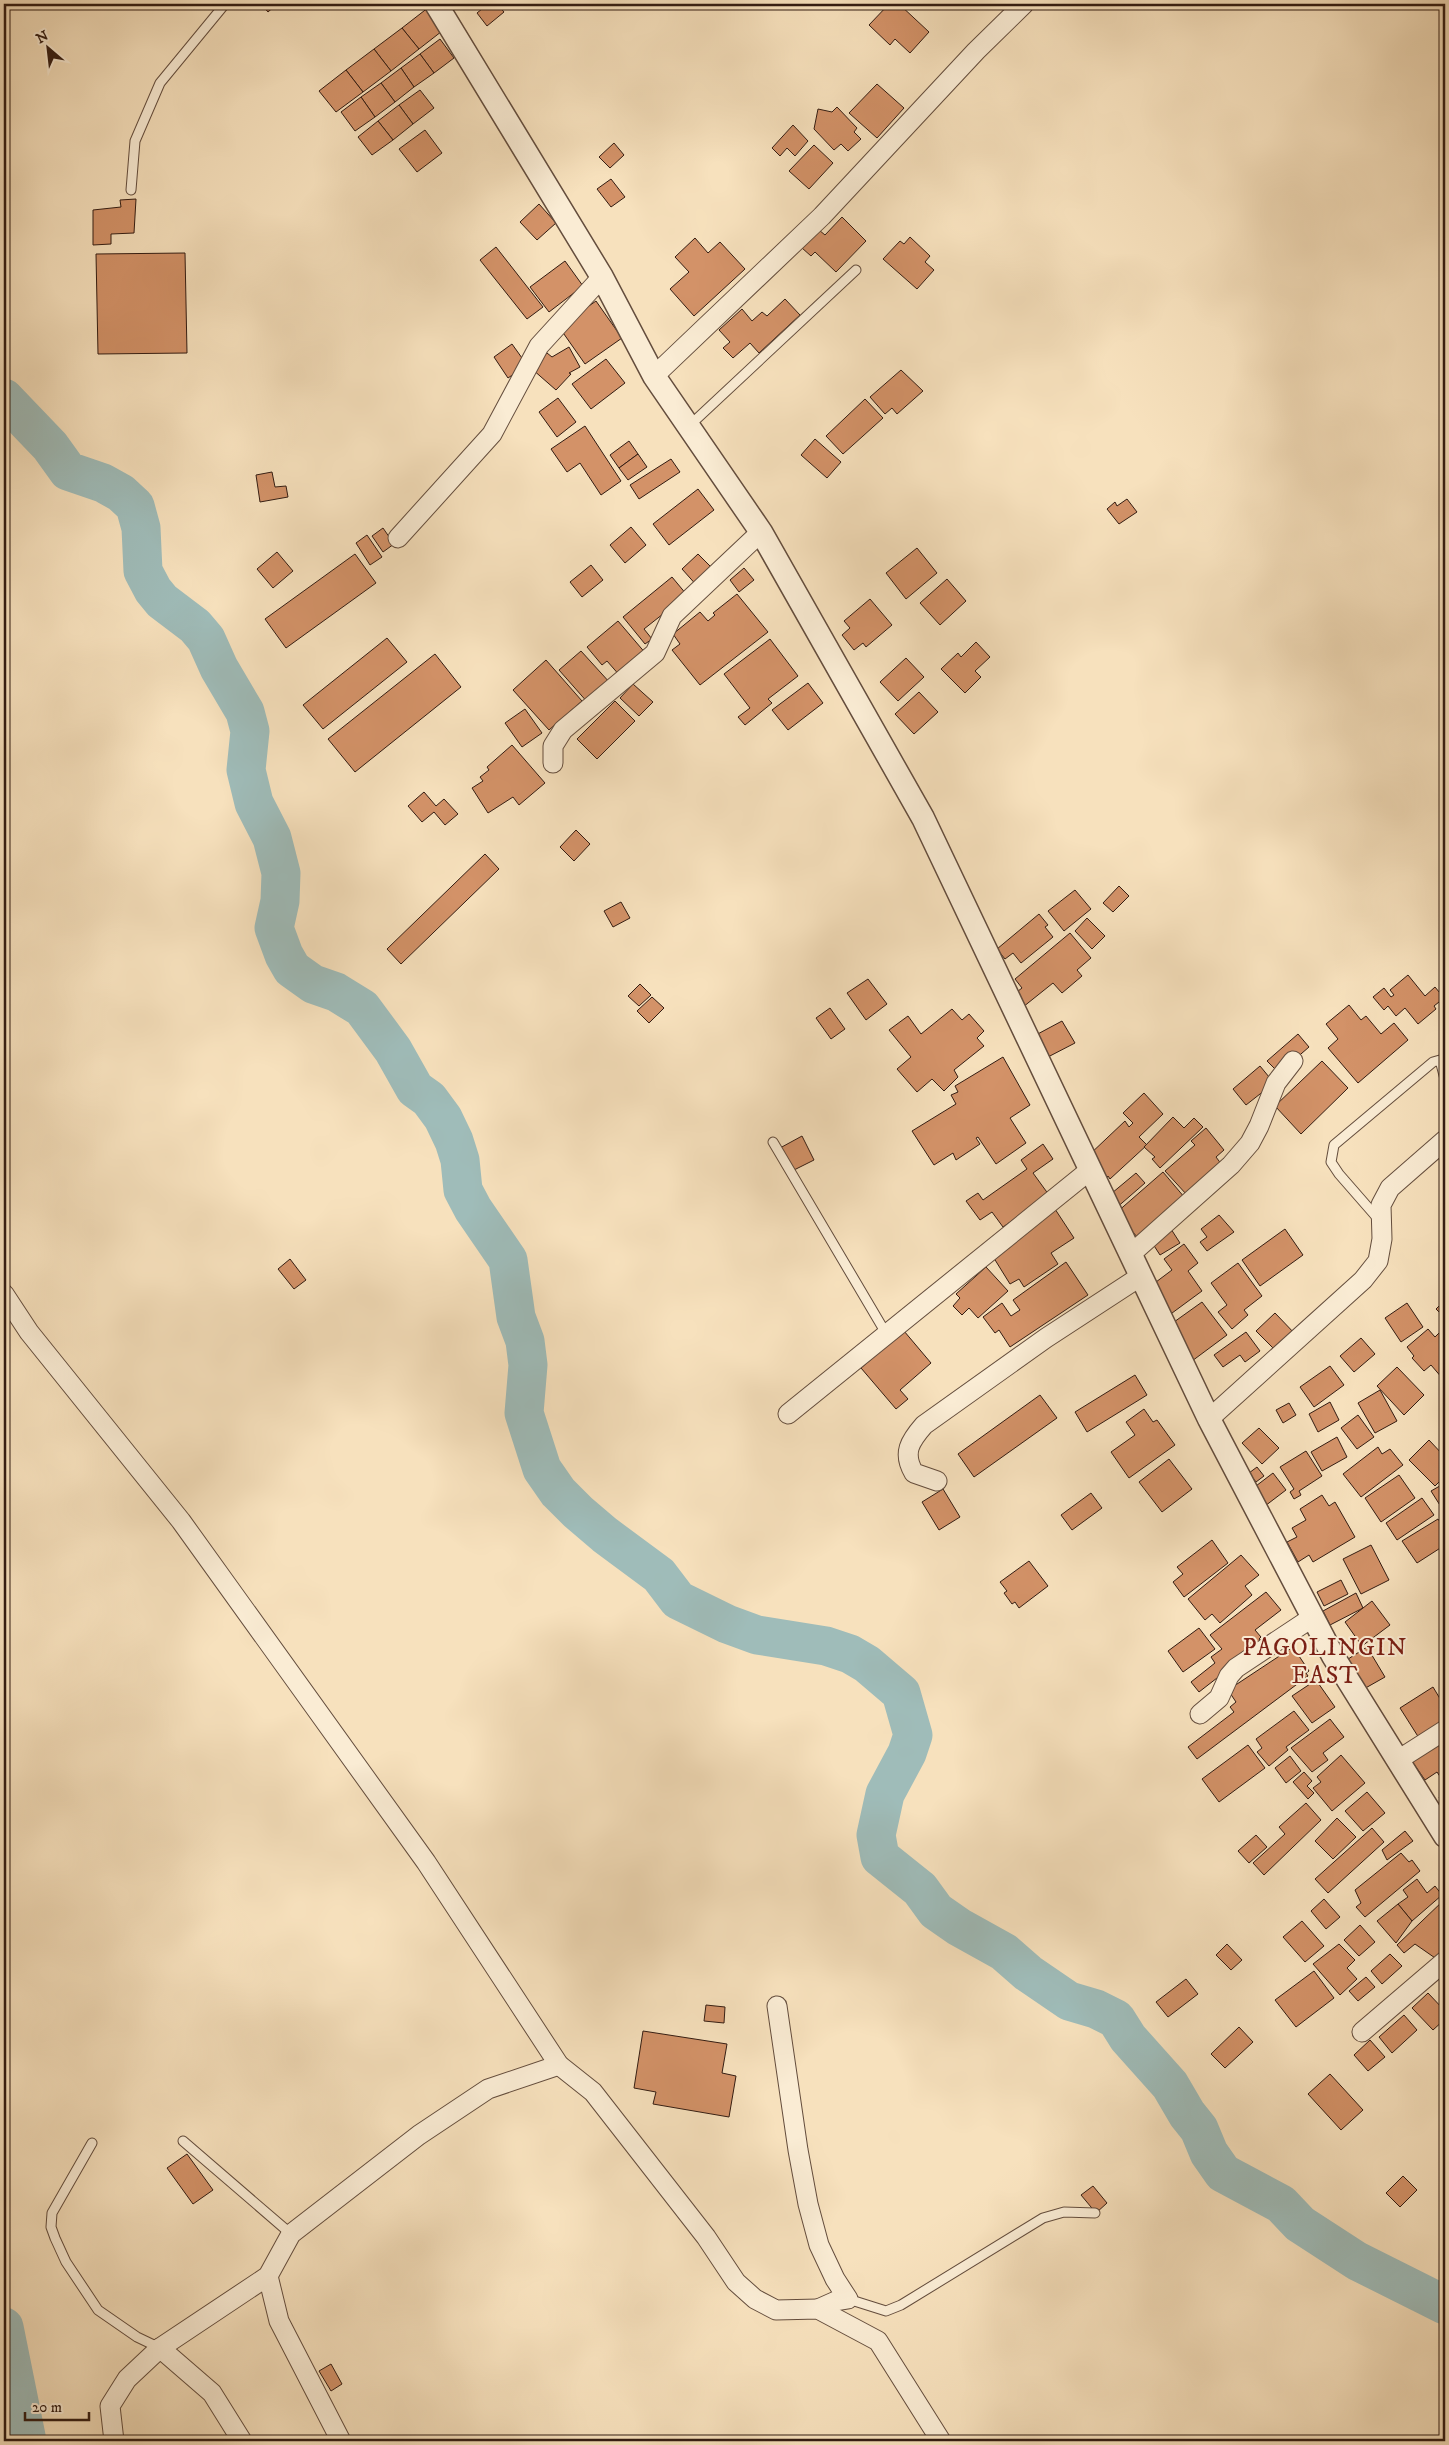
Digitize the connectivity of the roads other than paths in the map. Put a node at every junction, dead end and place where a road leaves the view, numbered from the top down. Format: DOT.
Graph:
graph roads {
  1 [pos="224,4"];
  2 [pos="436,4"];
  3 [pos="1024,4"];
  4 [pos="130,190"];
  5 [pos="856,270"];
  6 [pos="602,277"];
  7 [pos="654,376"];
  8 [pos="688,427"];
  9 [pos="761,532"];
  10 [pos="398,538"];
  11 [pos="553,763"];
  12 [pos="1293,1061"];
  13 [pos="1445,1079"];
  14 [pos="1445,1140"];
  15 [pos="774,1142"];
  16 [pos="1090,1170"];
  17 [pos="1382,1224"];
  18 [pos="1130,1254"];
  19 [pos="1141,1276"];
  20 [pos="4,1294"];
  21 [pos="887,1334"];
  22 [pos="788,1414"];
  23 [pos="1209,1419"];
  24 [pos="937,1481"];
  25 [pos="1313,1617"];
  26 [pos="1200,1714"];
  27 [pos="1445,1730"];
  28 [pos="1398,1760"];
  29 [pos="1445,1836"];
  30 [pos="1445,1961"];
  31 [pos="777,2006"];
  32 [pos="1362,2032"];
  33 [pos="559,2065"];
  34 [pos="183,2141"];
  35 [pos="92,2142"];
  36 [pos="1095,2213"];
  37 [pos="291,2234"];
  38 [pos="268,2276"];
  39 [pos="848,2299"];
  40 [pos="818,2309"];
  41 [pos="160,2348"];
  42 [pos="114,2441"];
  43 [pos="242,2441"];
  44 [pos="341,2441"];
  45 [pos="941,2441"];
  1 -- 4 [label="lane"];
  2 -- 6 [label="street"];
  3 -- 7 [label="street"];
  5 -- 8 [label="lane"];
  6 -- 7 [label="street"];
  6 -- 10 [label="street"];
  7 -- 8 [label="street"];
  8 -- 9 [label="street"];
  9 -- 11 [label="street"];
  9 -- 16 [label="street"];
  12 -- 18 [label="street"];
  13 -- 17 [label="lane"];
  14 -- 17 [label="street"];
  15 -- 21 [label="lane"];
  16 -- 18 [label="street"];
  16 -- 21 [label="street"];
  17 -- 23 [label="street"];
  18 -- 19 [label="street"];
  19 -- 23 [label="street"];
  19 -- 24 [label="street"];
  20 -- 33 [label="street"];
  21 -- 22 [label="street"];
  23 -- 25 [label="street"];
  25 -- 26 [label="street"];
  25 -- 28 [label="street"];
  27 -- 28 [label="street"];
  28 -- 29 [label="street"];
  30 -- 32 [label="street"];
  31 -- 39 [label="street"];
  33 -- 37 [label="street"];
  33 -- 40 [label="street"];
  34 -- 37 [label="lane"];
  35 -- 41 [label="lane"];
  36 -- 39 [label="lane"];
  37 -- 38 [label="street"];
  38 -- 41 [label="street"];
  38 -- 44 [label="street"];
  39 -- 40 [label="street"];
  40 -- 45 [label="street"];
  41 -- 42 [label="street"];
  41 -- 43 [label="street"];
}
